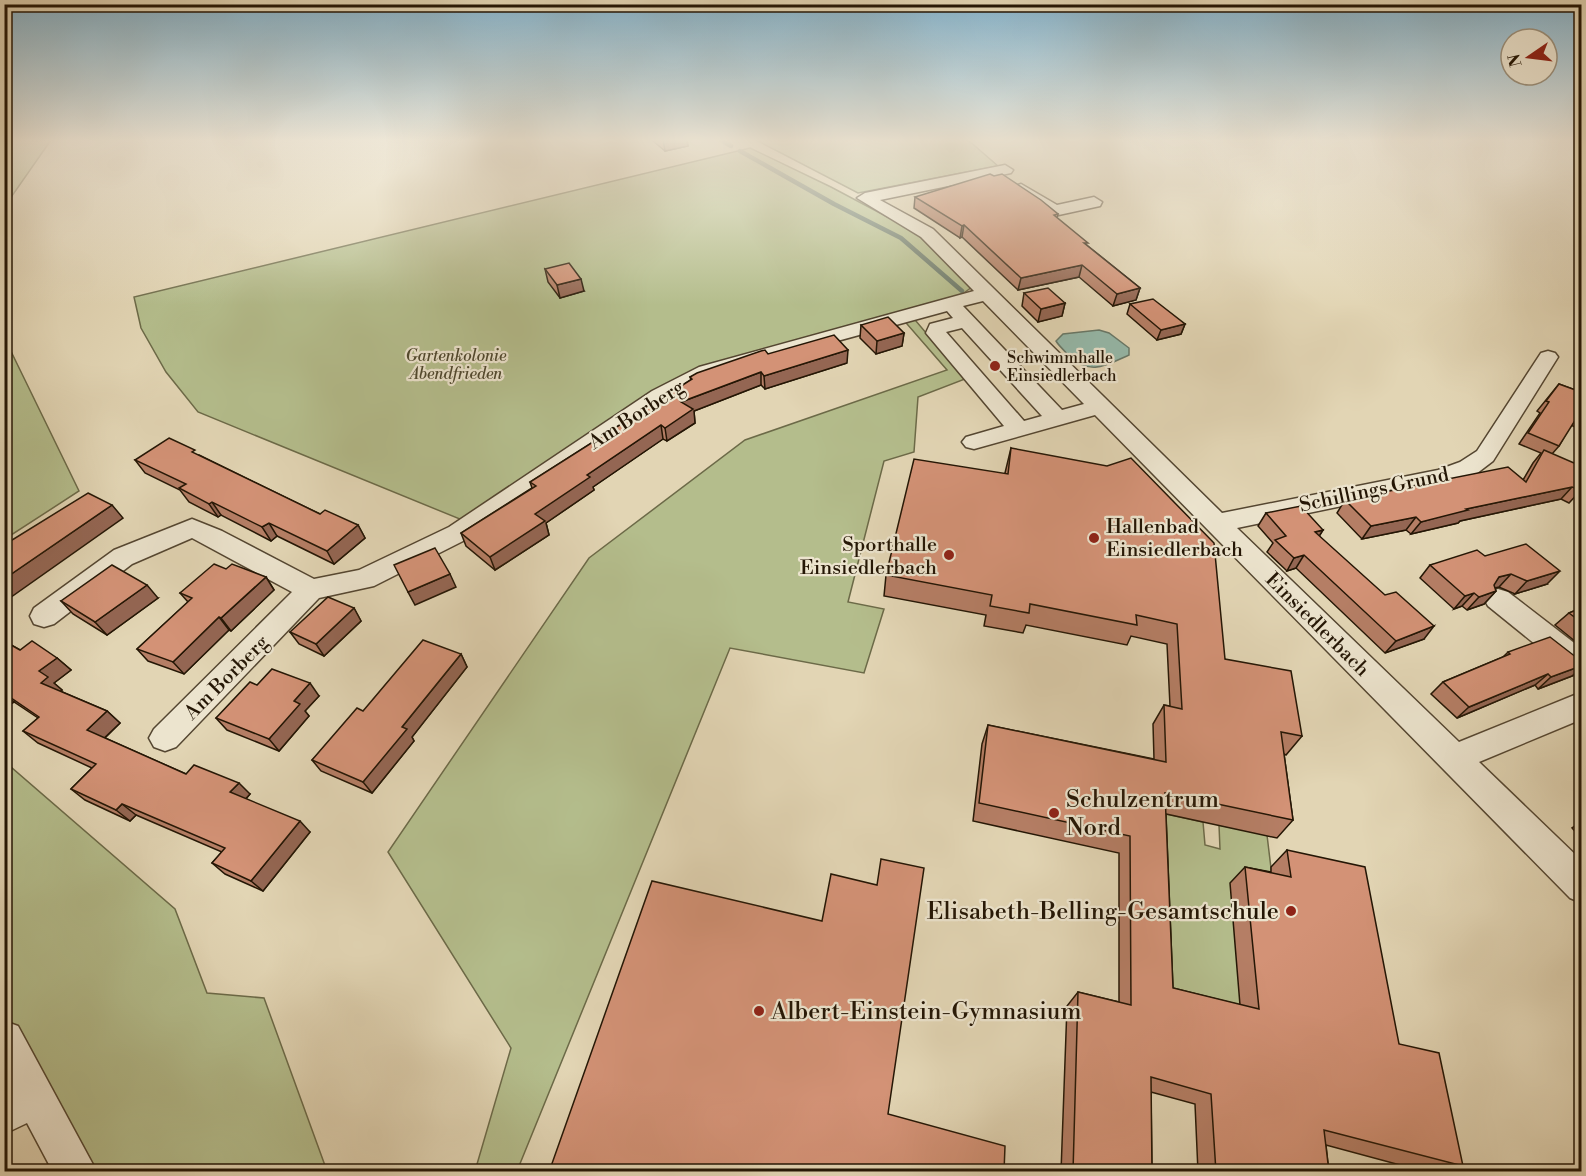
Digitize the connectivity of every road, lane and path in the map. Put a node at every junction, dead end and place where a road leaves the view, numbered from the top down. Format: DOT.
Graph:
graph roads {
  1 [pos="881,195"];
  2 [pos="1033,195"];
  3 [pos="1094,202"];
  4 [pos="986,294"];
  5 [pos="950,303"];
  6 [pos="968,321"];
  7 [pos="1548,357"];
  8 [pos="1099,407"];
  9 [pos="1058,419"];
  10 [pos="1019,430"];
  11 [pos="974,442"];
  12 [pos="1216,523"];
  13 [pos="311,590"];
  14 [pos="1498,598"];
  15 [pos="44,616"];
  16 [pos="1581,666"];
  17 [pos="1581,705"];
  18 [pos="165,738"];
  19 [pos="1453,759"];
  20 [pos="1581,886"];
  21 [pos="4,1040"];
  22 [pos="19,1104"];
  23 [pos="71,1169"];
  1 -- 4 [label="street, Einsiedlerbach"];
  2 -- 3 [label="street, Einsiedlerbach"];
  4 -- 5 [label="street, Am Borberg"];
  4 -- 8 [label="street, Einsiedlerbach"];
  5 -- 6 [label="street"];
  5 -- 13 [label="street, Am Borberg"];
  6 -- 9 [label="street"];
  6 -- 10 [label="street"];
  7 -- 12 [label="street, Schillings Grund"];
  8 -- 9 [label="street"];
  8 -- 12 [label="street, Einsiedlerbach"];
  9 -- 10 [label="street"];
  10 -- 11 [label="street"];
  12 -- 19 [label="street, Einsiedlerbach"];
  13 -- 15 [label="street"];
  13 -- 18 [label="street, Am Borberg"];
  14 -- 16 [label="street"];
  17 -- 19 [label="street"];
  19 -- 20 [label="street, Einsiedlerbach"];
  21 -- 22 [label="street"];
  22 -- 23 [label="street"];
}
